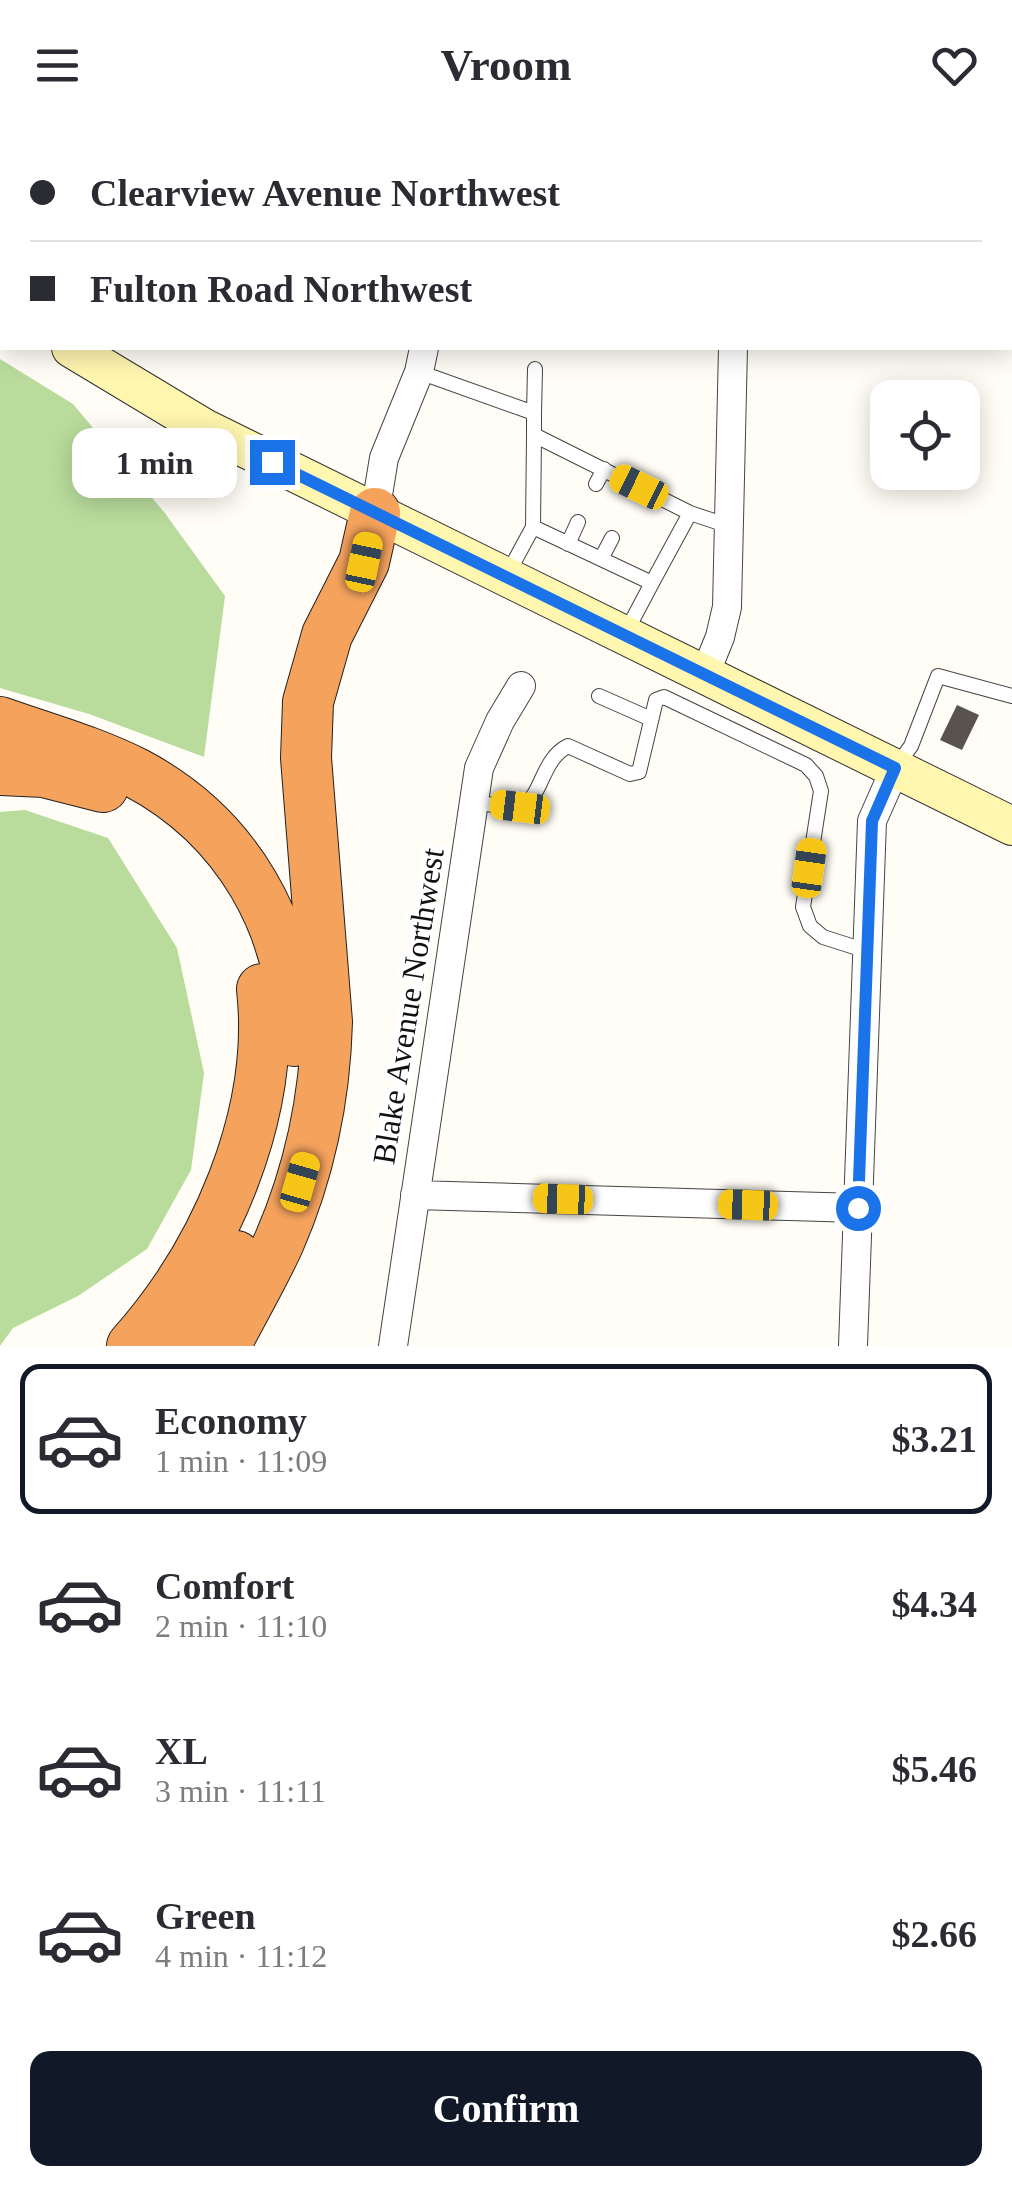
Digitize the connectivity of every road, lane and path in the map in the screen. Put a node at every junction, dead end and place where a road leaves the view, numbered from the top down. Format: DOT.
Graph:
graph roads {
  1 [pos="74,350"];
  2 [pos="732,350"];
  3 [pos="421,360"];
  4 [pos="535,370"];
  5 [pos="534,413"];
  6 [pos="534,435"];
  7 [pos="604,470"];
  8 [pos="596,484"];
  9 [pos="690,512"];
  10 [pos="375,513"];
  11 [pos="578,522"];
  12 [pos="729,526"];
  13 [pos="534,528"];
  14 [pos="612,538"];
  15 [pos="568,544"];
  16 [pos="601,559"];
  17 [pos="507,576"];
  18 [pos="652,584"];
  19 [pos="625,634"];
  20 [pos="705,674"];
  21 [pos="521,686"];
  22 [pos="599,696"];
  23 [pos="1012,696"];
  24 [pos="652,720"];
  25 [pos="0,722"];
  26 [pos="895,768"];
  27 [pos="0,770"];
  28 [pos="474,802"];
  29 [pos="1012,826"];
  30 [pos="867,950"];
  31 [pos="416,1195"];
  32 [pos="858,1208"];
  33 [pos="227,1338"];
  34 [pos="132,1346"];
  35 [pos="182,1346"];
  36 [pos="393,1346"];
  37 [pos="853,1346"];
  1 -- 10 [label="main road"];
  2 -- 12 [label="street"];
  3 -- 5 [label="lane"];
  3 -- 10 [label="street"];
  4 -- 5 [label="lane"];
  5 -- 6 [label="lane"];
  6 -- 7 [label="lane"];
  6 -- 13 [label="lane"];
  7 -- 8 [label="lane"];
  7 -- 9 [label="lane"];
  9 -- 12 [label="lane"];
  9 -- 18 [label="lane"];
  10 -- 17 [label="main road"];
  10 -- 33 [label="highway"];
  11 -- 15 [label="lane"];
  12 -- 20 [label="street"];
  13 -- 15 [label="lane"];
  13 -- 17 [label="lane"];
  14 -- 16 [label="lane"];
  15 -- 16 [label="lane"];
  16 -- 18 [label="lane"];
  17 -- 19 [label="main road"];
  18 -- 19 [label="lane"];
  19 -- 20 [label="main road"];
  20 -- 26 [label="main road"];
  21 -- 28 [label="street, Blake Avenue Northwest"];
  22 -- 24 [label="lane"];
  23 -- 26 [label="lane"];
  24 -- 28 [label="lane"];
  24 -- 30 [label="lane"];
  25 -- 35 [label="highway"];
  26 -- 29 [label="main road"];
  26 -- 30 [label="street"];
  27 -- 34 [label="highway"];
  28 -- 31 [label="street, Blake Avenue Northwest"];
  30 -- 32 [label="street"];
  31 -- 32 [label="street"];
  31 -- 36 [label="street, Blake Avenue Northwest"];
  32 -- 37 [label="street"];
}
